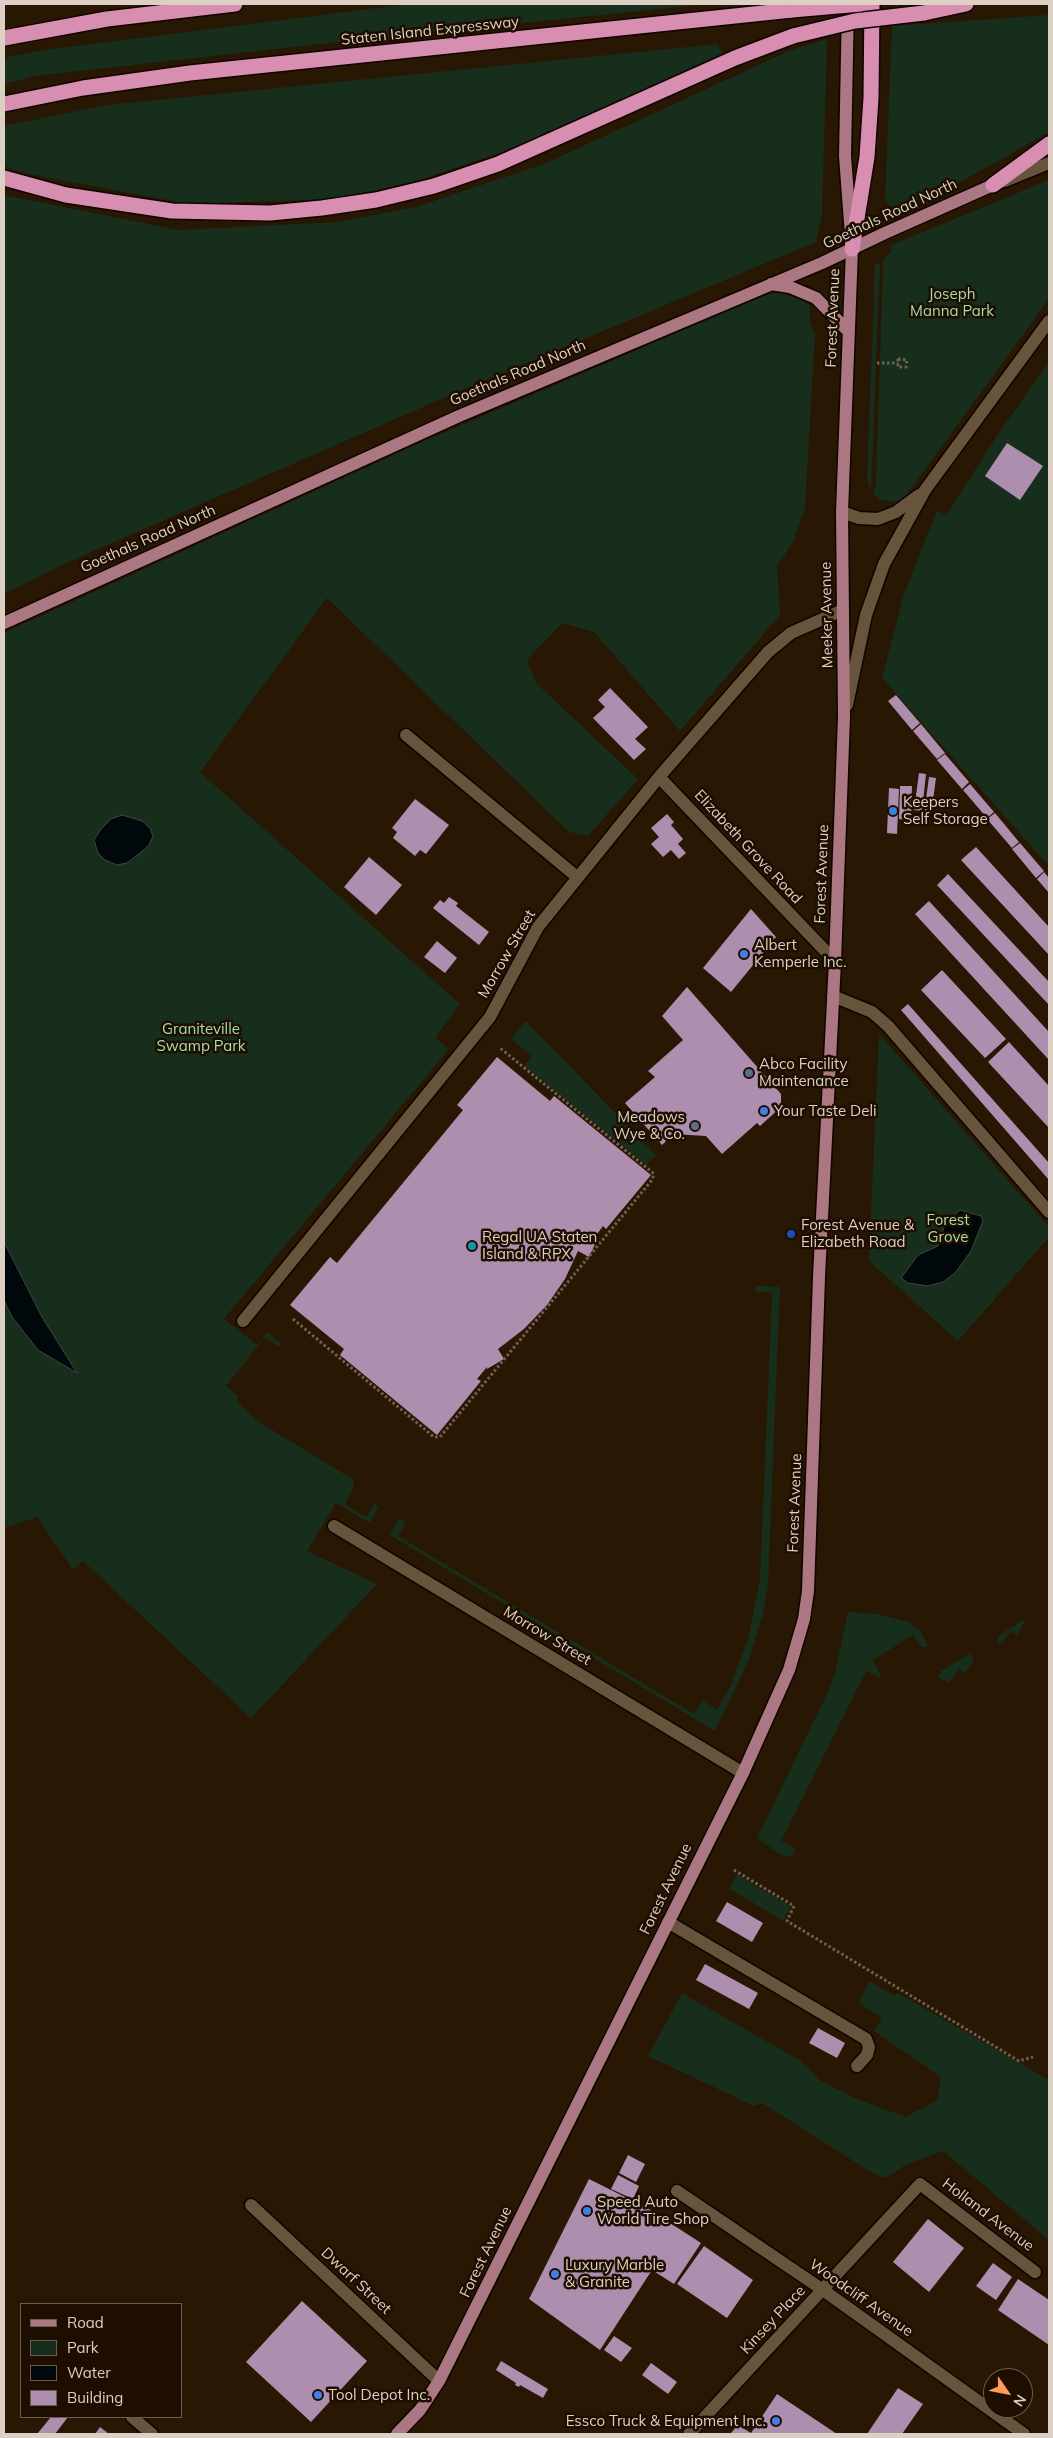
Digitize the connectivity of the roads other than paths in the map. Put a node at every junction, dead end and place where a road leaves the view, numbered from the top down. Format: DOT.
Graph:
graph roads {
  1 [pos="235,4"];
  2 [pos="848,4"];
  3 [pos="860,4"];
  4 [pos="872,4"];
  5 [pos="966,4"];
  6 [pos="4,38"];
  7 [pos="4,104"];
  8 [pos="1049,144"];
  9 [pos="1049,163"];
  10 [pos="4,178"];
  11 [pos="994,185"];
  12 [pos="852,248"];
  13 [pos="771,284"];
  14 [pos="1049,321"];
  15 [pos="849,332"];
  16 [pos="925,490"];
  17 [pos="842,512"];
  18 [pos="843,610"];
  19 [pos="4,623"];
  20 [pos="844,717"];
  21 [pos="406,735"];
  22 [pos="659,777"];
  23 [pos="577,878"];
  24 [pos="835,961"];
  25 [pos="833,996"];
  26 [pos="1049,1212"];
  27 [pos="243,1321"];
  28 [pos="334,1526"];
  29 [pos="743,1773"];
  30 [pos="668,1922"];
  31 [pos="858,2066"];
  32 [pos="920,2184"];
  33 [pos="677,2192"];
  34 [pos="251,2205"];
  35 [pos="1036,2272"];
  36 [pos="823,2290"];
  37 [pos="440,2381"];
  38 [pos="133,2418"];
  39 [pos="152,2434"];
  40 [pos="398,2434"];
  41 [pos="689,2434"];
  42 [pos="1024,2434"];
  1 -- 6 [label="highway"];
  2 -- 12 [label="main road, Forest Avenue"];
  3 -- 7 [label="highway, Staten Island Expressway, bridge"];
  4 -- 12 [label="highway"];
  5 -- 10 [label="highway, bridge"];
  8 -- 11 [label="highway"];
  9 -- 11 [label="street, Goethals Road North"];
  11 -- 12 [label="main road, Goethals Road North"];
  12 -- 13 [label="main road, Goethals Road North"];
  12 -- 15 [label="main road, Forest Avenue"];
  13 -- 15 [label="main road"];
  13 -- 19 [label="main road, Goethals Road North"];
  14 -- 16 [label="street, Forest Avenue"];
  15 -- 17 [label="main road, Forest Avenue"];
  16 -- 17 [label="street, Forest Avenue"];
  16 -- 20 [label="street, Forest Avenue"];
  17 -- 18 [label="main road, Meeker Avenue"];
  18 -- 20 [label="main road, Meeker Avenue"];
  18 -- 22 [label="street, Morrow Street"];
  20 -- 24 [label="main road, Forest Avenue"];
  21 -- 23 [label="street"];
  22 -- 23 [label="street, Morrow Street"];
  22 -- 24 [label="street, Elizabeth Grove Road"];
  23 -- 27 [label="street, Morrow Street"];
  24 -- 25 [label="main road, Forest Avenue"];
  25 -- 26 [label="street"];
  25 -- 29 [label="main road, Forest Avenue"];
  28 -- 29 [label="street, Morrow Street"];
  29 -- 30 [label="main road, Forest Avenue"];
  30 -- 31 [label="street"];
  30 -- 37 [label="main road, Forest Avenue"];
  32 -- 35 [label="street, Holland Avenue"];
  32 -- 36 [label="street, Kinsey Place"];
  33 -- 36 [label="street, Woodcliff Avenue"];
  34 -- 37 [label="street, Dwarf Street"];
  36 -- 41 [label="street, Kinsey Place"];
  36 -- 42 [label="street, Woodcliff Avenue"];
  37 -- 40 [label="main road, Forest Avenue"];
  38 -- 39 [label="street"];
}
